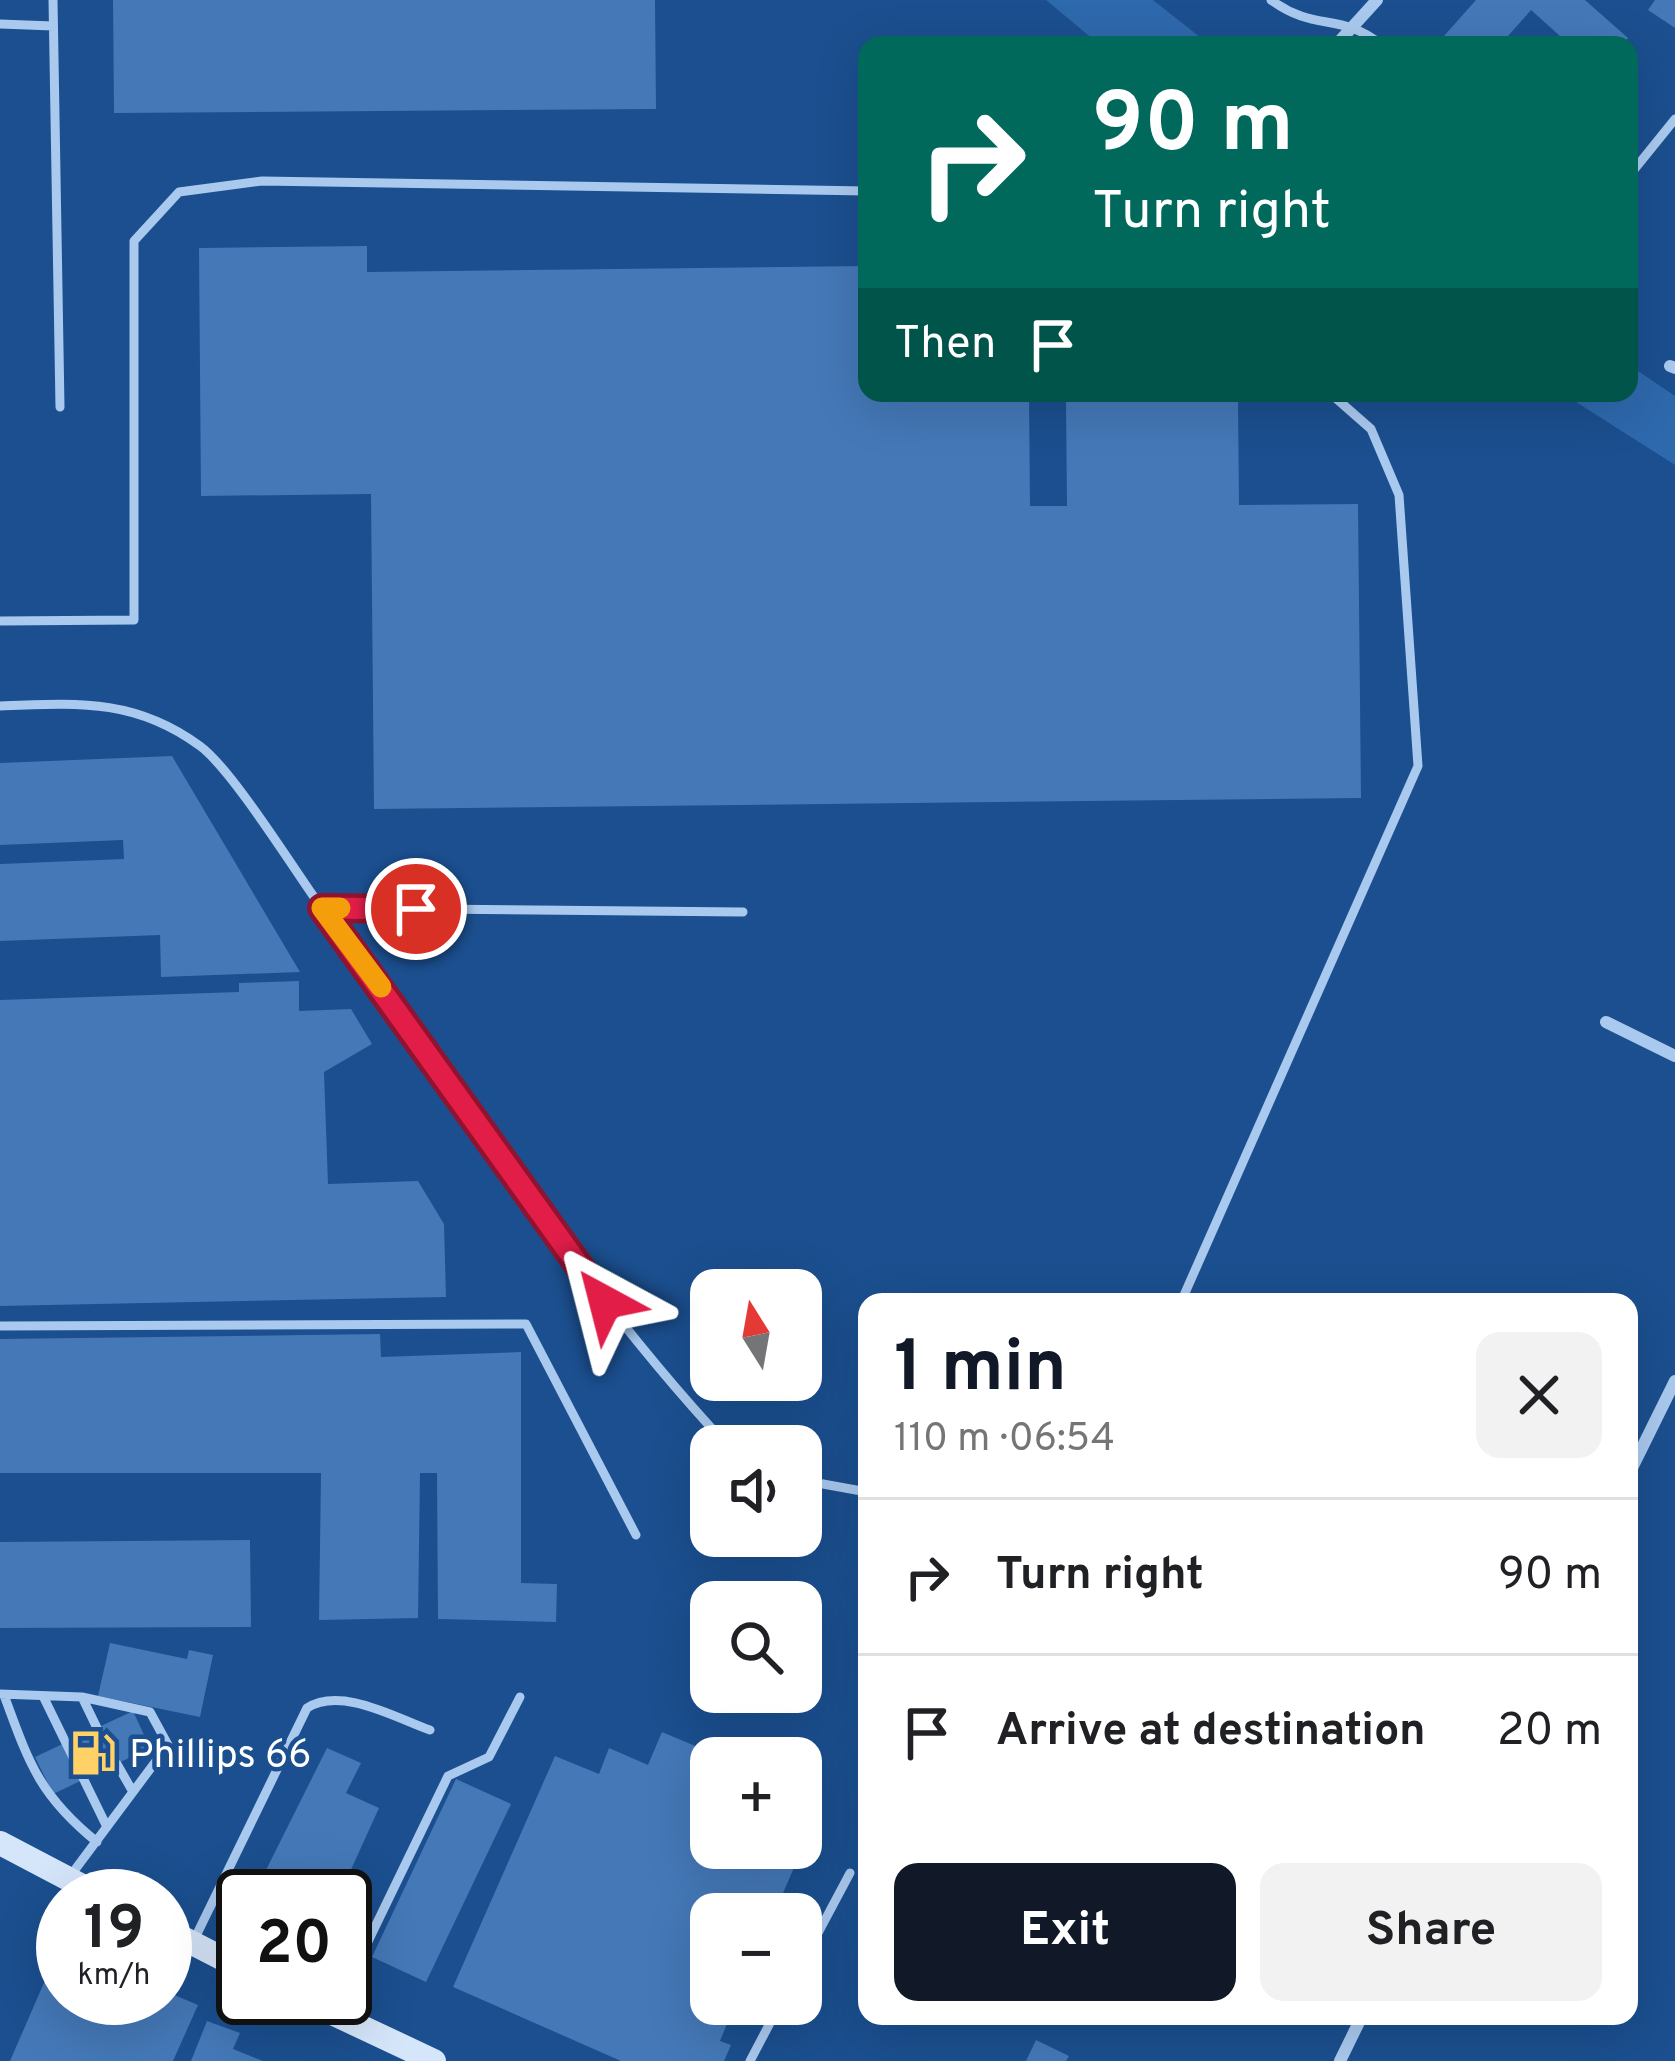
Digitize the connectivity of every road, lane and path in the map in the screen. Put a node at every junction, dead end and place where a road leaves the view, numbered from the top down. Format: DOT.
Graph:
graph roads {
  1 [pos="53,0"];
  2 [pos="1271,0"];
  3 [pos="1377,0"];
  4 [pos="0,25"];
  5 [pos="1356,25"];
  6 [pos="53,26"];
  7 [pos="1345,36"];
  8 [pos="1370,36"];
  9 [pos="1675,119"];
  10 [pos="1638,165"];
  11 [pos="858,191"];
  12 [pos="1340,402"];
  13 [pos="60,407"];
  14 [pos="0,621"];
  15 [pos="0,706"];
  16 [pos="322,908"];
  17 [pos="743,912"];
  18 [pos="1606,1022"];
  19 [pos="1675,1056"];
  20 [pos="1185,1293"];
  21 [pos="0,1326"];
  22 [pos="1675,1381"];
  23 [pos="711,1425"];
  24 [pos="1638,1456"];
  25 [pos="822,1484"];
  26 [pos="858,1490"];
  27 [pos="637,1535"];
  28 [pos="2,1695"];
  29 [pos="43,1696"];
  30 [pos="82,1697"];
  31 [pos="520,1697"];
  32 [pos="97,1728"];
  33 [pos="430,1730"];
  34 [pos="117,1764"];
  35 [pos="133,1792"];
  36 [pos="107,1827"];
  37 [pos="97,1842"];
  38 [pos="0,1843"];
  39 [pos="49,1869"];
  40 [pos="76,1869"];
  41 [pos="850,1873"];
  42 [pos="822,1926"];
  43 [pos="372,1933"];
  44 [pos="192,1943"];
  45 [pos="216,1955"];
  46 [pos="371,2025"];
  47 [pos="769,2025"];
  48 [pos="1358,2025"];
  49 [pos="434,2061"];
  50 [pos="750,2061"];
  51 [pos="1340,2061"];
  1 -- 6 [label="lane"];
  2 -- 5 [label="lane"];
  3 -- 5 [label="street"];
  4 -- 6 [label="lane"];
  5 -- 7 [label="street"];
  5 -- 8 [label="lane"];
  6 -- 13 [label="lane"];
  9 -- 10 [label="lane"];
  11 -- 14 [label="lane"];
  12 -- 20 [label="lane"];
  15 -- 16 [label="lane"];
  16 -- 17 [label="lane"];
  16 -- 23 [label="lane"];
  18 -- 19 [label="street"];
  21 -- 27 [label="lane"];
  22 -- 24 [label="street"];
  25 -- 26 [label="lane"];
  28 -- 29 [label="lane"];
  28 -- 37 [label="lane"];
  29 -- 30 [label="lane"];
  29 -- 36 [label="lane"];
  30 -- 32 [label="lane"];
  30 -- 35 [label="lane"];
  31 -- 43 [label="lane"];
  33 -- 44 [label="lane"];
  34 -- 35 [label="lane"];
  35 -- 36 [label="lane"];
  36 -- 37 [label="lane"];
  37 -- 40 [label="lane"];
  38 -- 39 [label="main road"];
  41 -- 42 [label="lane"];
  44 -- 45 [label="main road"];
  46 -- 49 [label="main road"];
  47 -- 50 [label="lane"];
  48 -- 51 [label="street"];
}
